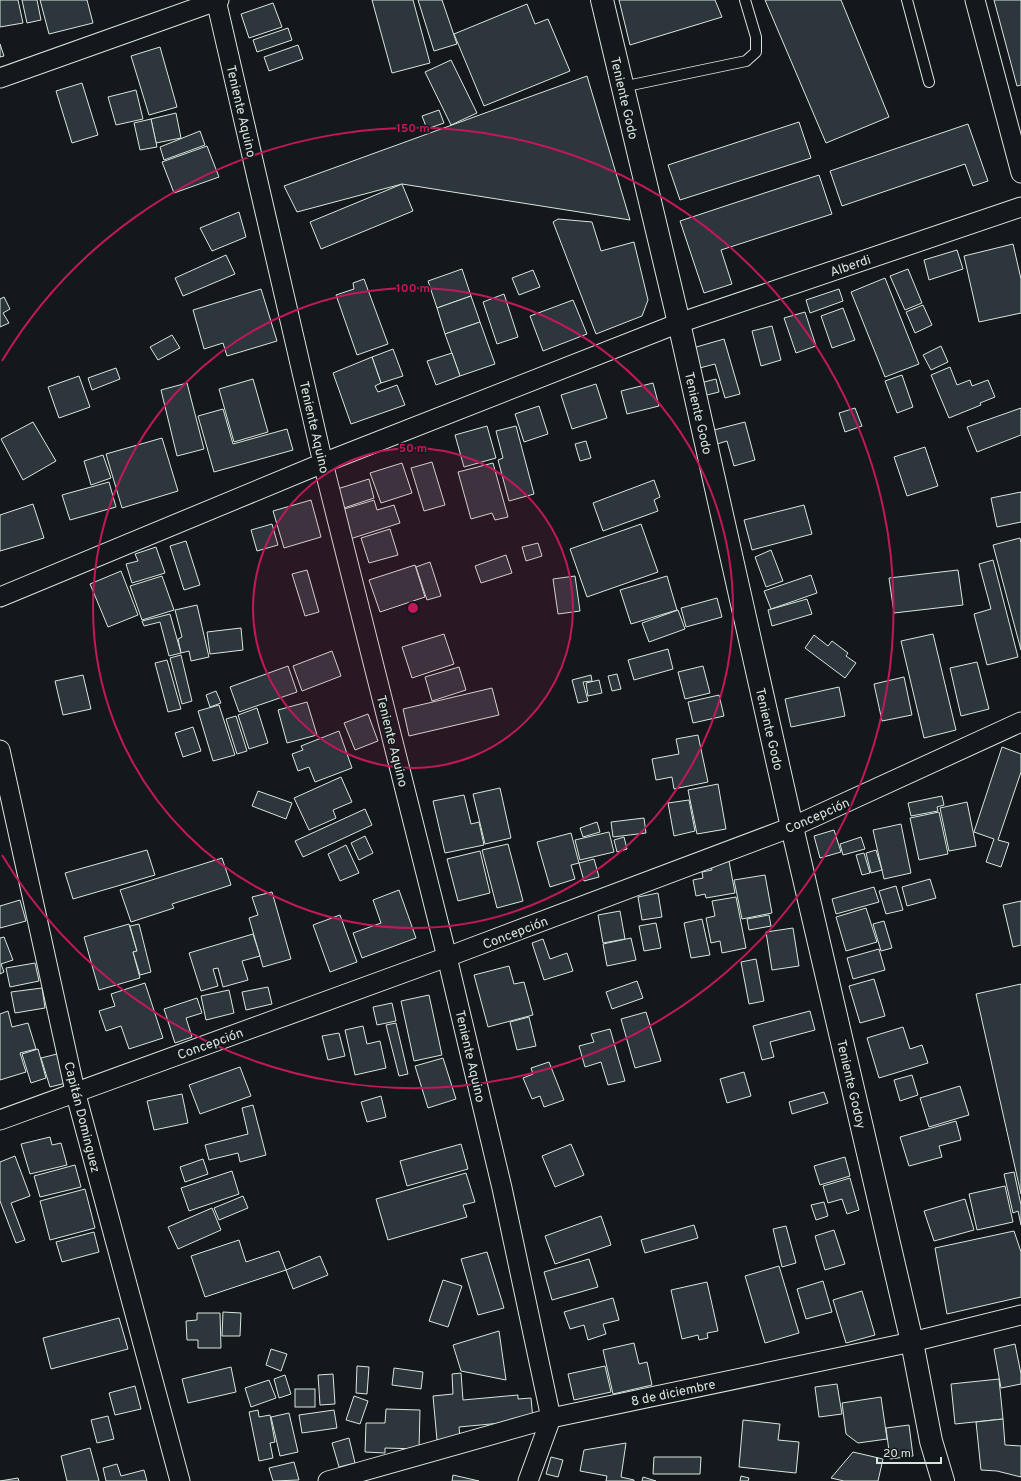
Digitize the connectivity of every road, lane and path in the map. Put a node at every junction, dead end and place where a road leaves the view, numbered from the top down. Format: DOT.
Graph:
graph roads {
  1 [pos="217,0"];
  2 [pos="602,0"];
  3 [pos="745,0"];
  4 [pos="907,0"];
  5 [pos="975,0"];
  6 [pos="0,78"];
  7 [pos="929,82"];
  8 [pos="622,87"];
  9 [pos="1021,173"];
  10 [pos="1021,207"];
  11 [pos="679,323"];
  12 [pos="323,463"];
  13 [pos="0,597"];
  14 [pos="1021,722"];
  15 [pos="0,750"];
  16 [pos="792,827"];
  17 [pos="447,957"];
  18 [pos="75,1092"];
  19 [pos="0,1120"];
  20 [pos="1021,1315"];
  21 [pos="912,1342"];
  22 [pos="551,1418"];
  23 [pos="180,1481"];
  24 [pos="328,1481"];
  25 [pos="528,1481"];
  26 [pos="942,1481"];
  1 -- 6 [label="street"];
  1 -- 12 [label="street, Teniente Aquino"];
  2 -- 8 [label="main road, Teniente Godo"];
  3 -- 8 [label="lane"];
  4 -- 7 [label="lane"];
  5 -- 9 [label="street"];
  8 -- 11 [label="main road, Teniente Godo"];
  10 -- 11 [label="street, Alberdi"];
  11 -- 12 [label="street, Alberdi"];
  11 -- 16 [label="main road, Teniente Godo"];
  12 -- 13 [label="street, Alberdi"];
  12 -- 17 [label="street, Teniente Aquino"];
  14 -- 16 [label="street, Concepción"];
  15 -- 18 [label="street, Capitán Dominguez"];
  16 -- 17 [label="street, Concepción"];
  16 -- 21 [label="main road, Teniente Godoy"];
  17 -- 18 [label="street, Concepción"];
  17 -- 22 [label="street, Teniente Aquino"];
  18 -- 19 [label="street, Concepción"];
  18 -- 23 [label="street, Capitán Dominguez"];
  20 -- 21 [label="street, 8 de diciembre"];
  21 -- 22 [label="street, 8 de diciembre"];
  21 -- 26 [label="main road"];
  22 -- 24 [label="street, 8 de diciembre"];
  22 -- 25 [label="street"];
}
